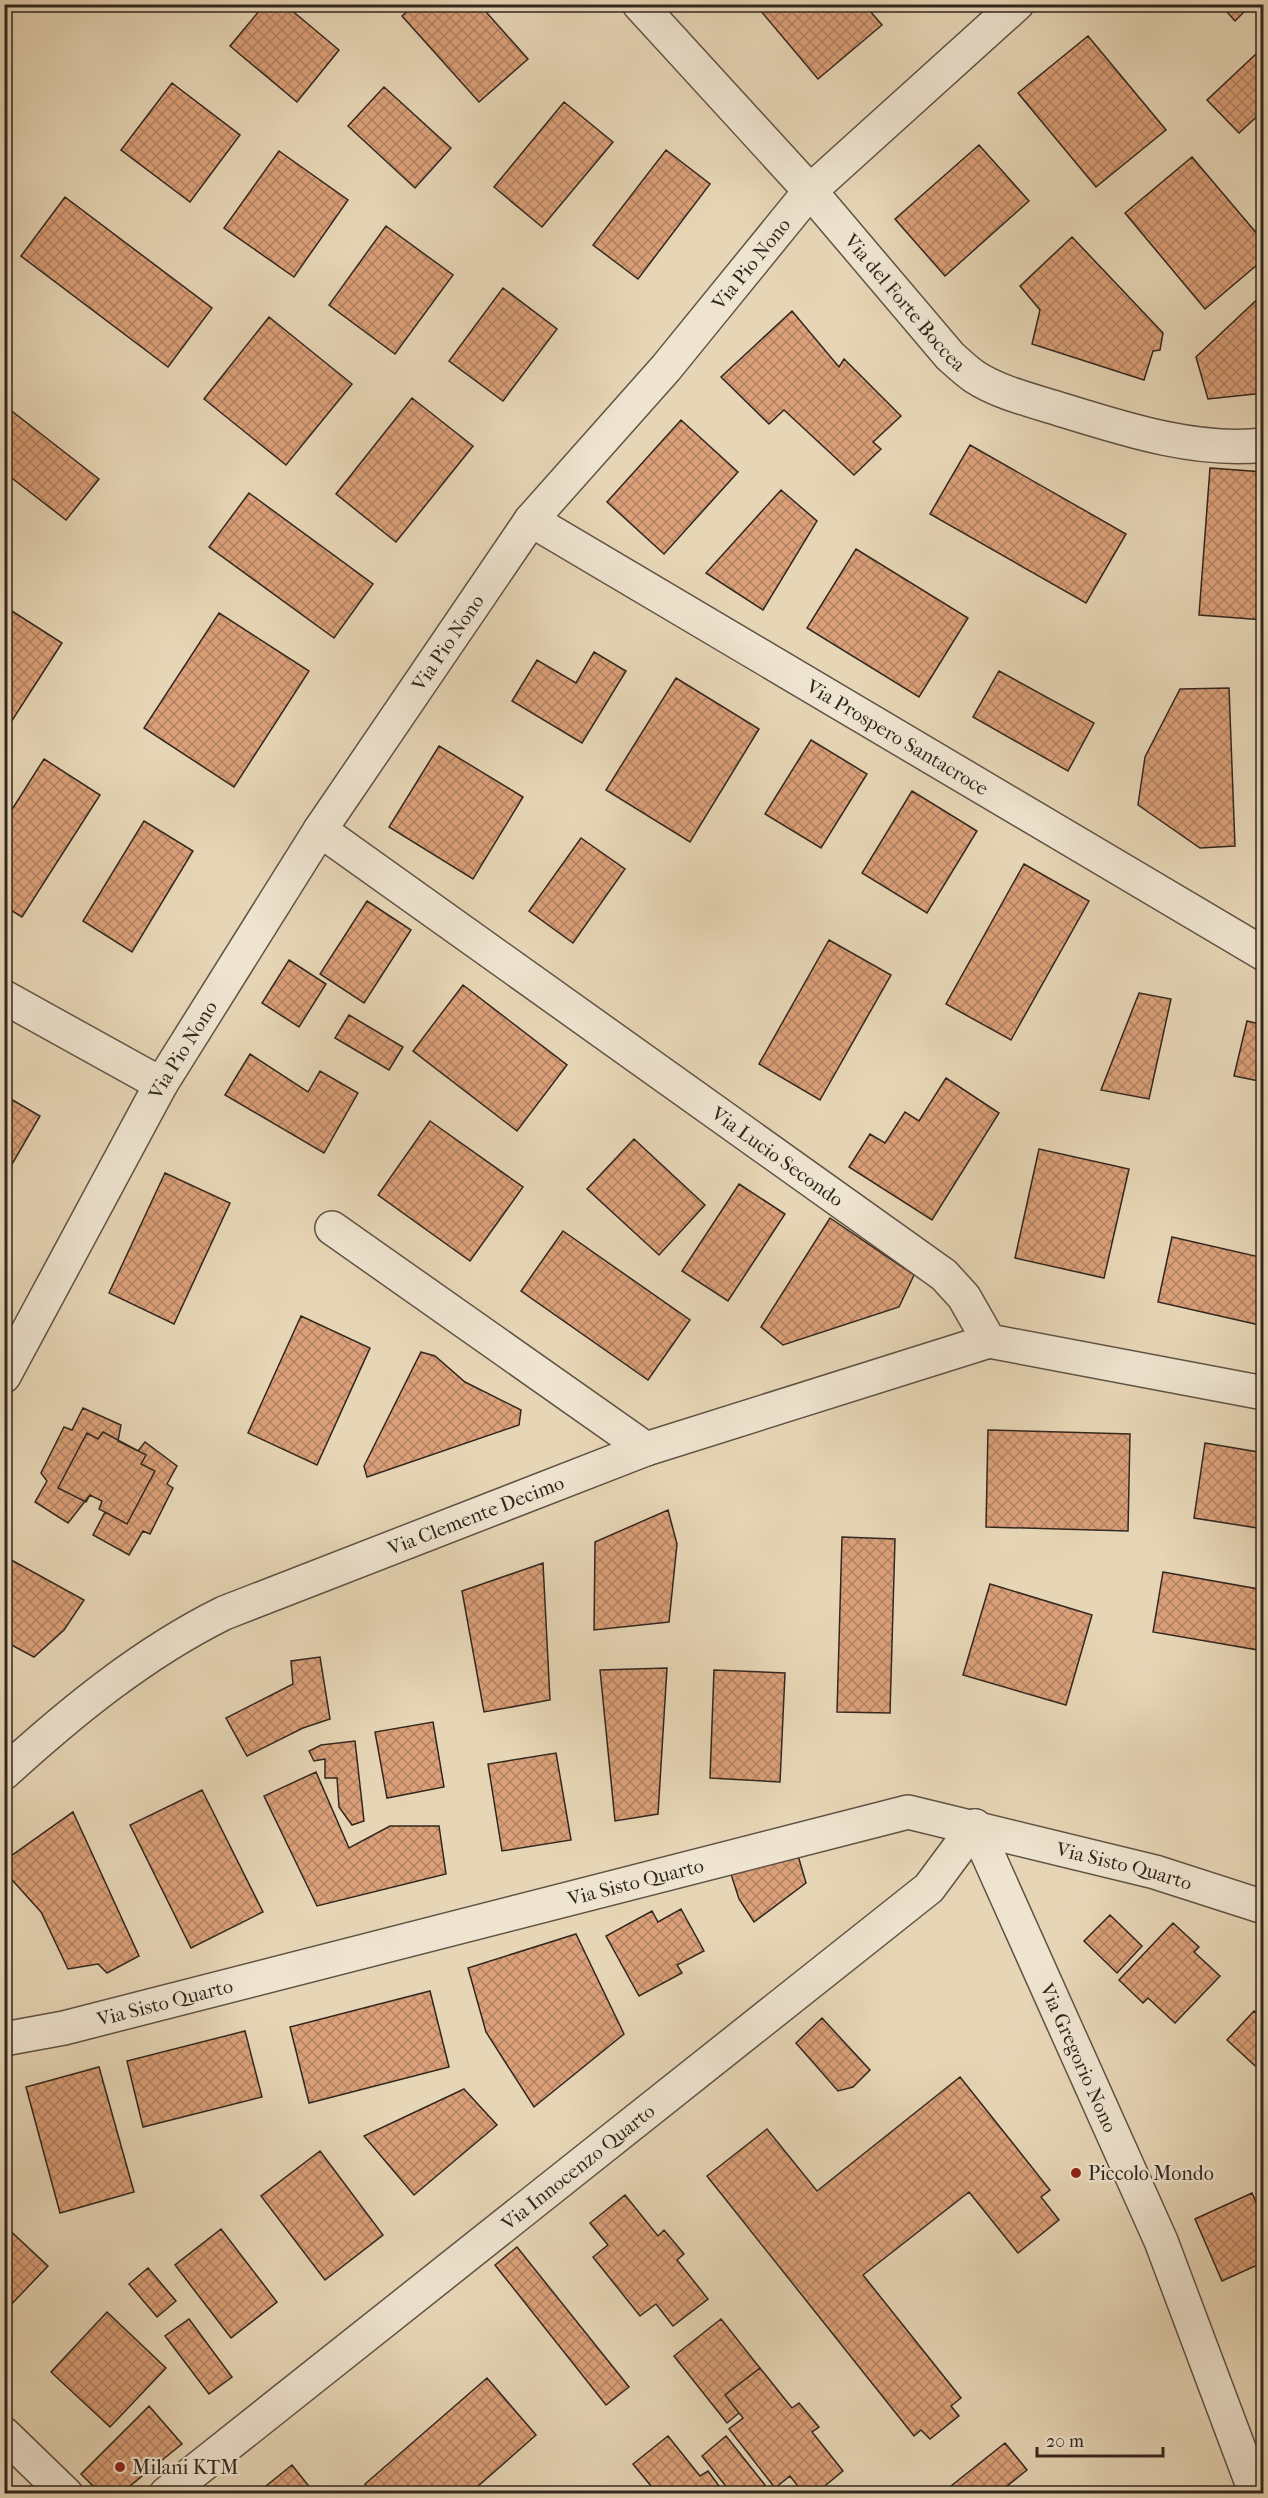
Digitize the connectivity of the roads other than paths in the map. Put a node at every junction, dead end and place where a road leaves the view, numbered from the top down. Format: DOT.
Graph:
graph roads {
  1 [pos="639,4"];
  2 [pos="1017,4"];
  3 [pos="810,191"];
  4 [pos="1263,445"];
  5 [pos="531,520"];
  6 [pos="320,830"];
  7 [pos="1263,954"];
  8 [pos="4,997"];
  9 [pos="161,1084"];
  10 [pos="332,1228"];
  11 [pos="989,1341"];
  12 [pos="4,1376"];
  13 [pos="1263,1393"];
  14 [pos="646,1449"];
  15 [pos="4,1773"];
  16 [pos="975,1826"];
  17 [pos="1263,1907"];
  18 [pos="4,2039"];
  19 [pos="4,2434"];
  20 [pos="66,2493"];
  21 [pos="166,2493"];
  22 [pos="1256,2493"];
  1 -- 3 [label="street, Via del Forte Boccea"];
  2 -- 3 [label="street, Via Pio Nono"];
  3 -- 4 [label="street, Via del Forte Boccea"];
  3 -- 5 [label="street, Via Pio Nono"];
  5 -- 6 [label="street, Via Pio Nono"];
  5 -- 7 [label="street, Via Prospero Santacroce"];
  6 -- 9 [label="street, Via Pio Nono"];
  6 -- 11 [label="street, Via Lucio Secondo"];
  8 -- 9 [label="street"];
  9 -- 12 [label="street, Via Pio Nono"];
  10 -- 14 [label="street"];
  11 -- 13 [label="street"];
  11 -- 14 [label="street, Via Clemente Decimo"];
  14 -- 15 [label="street, Via Clemente Decimo"];
  16 -- 17 [label="street, Via Sisto Quarto"];
  16 -- 18 [label="street, Via Sisto Quarto"];
  16 -- 21 [label="street, Via Innocenzo Quarto"];
  16 -- 22 [label="street, Via Gregorio Nono"];
  19 -- 20 [label="street"];
}
